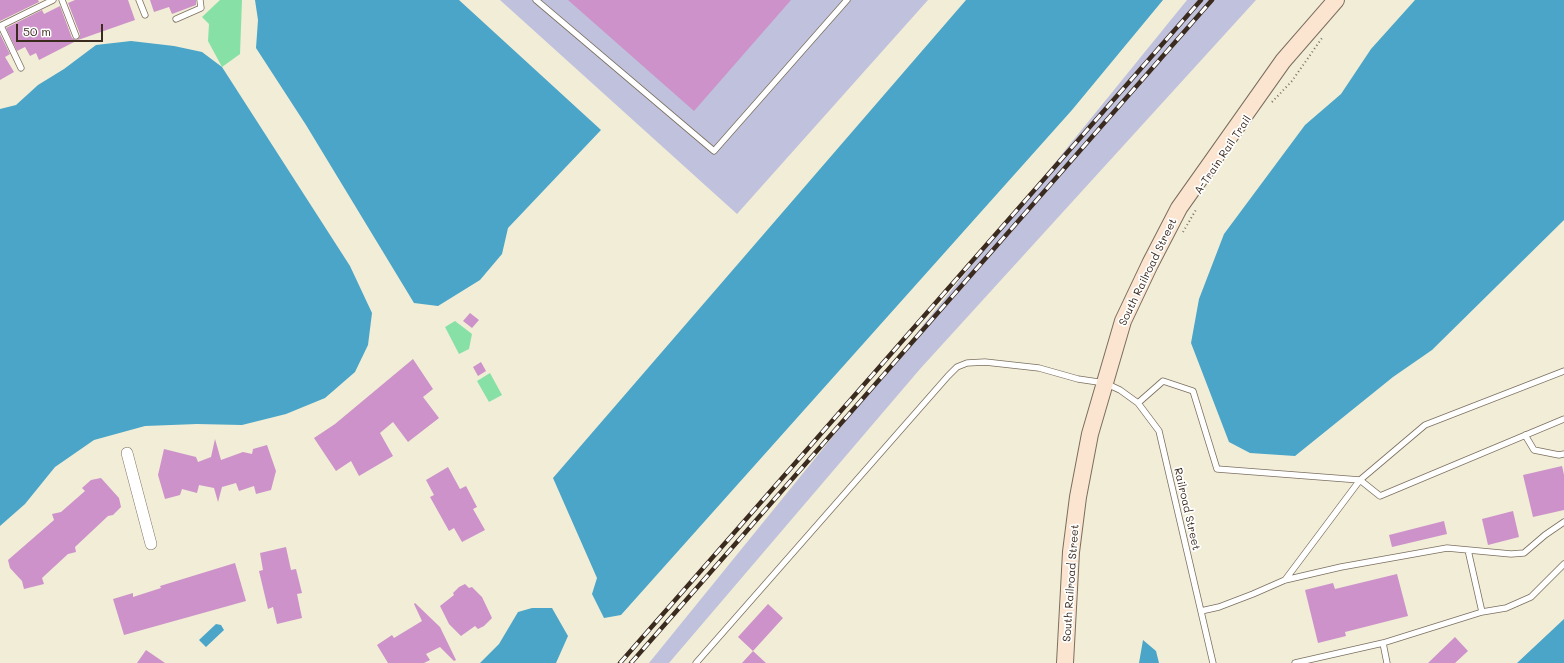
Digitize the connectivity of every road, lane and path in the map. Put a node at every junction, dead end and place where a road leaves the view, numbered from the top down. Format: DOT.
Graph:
graph roads {
  1 [pos="53,0"];
  2 [pos="62,0"];
  3 [pos="139,0"];
  4 [pos="200,0"];
  5 [pos="536,0"];
  6 [pos="847,0"];
  7 [pos="1336,0"];
  8 [pos="145,15"];
  9 [pos="176,19"];
  10 [pos="0,26"];
  11 [pos="76,36"];
  12 [pos="1324,36"];
  13 [pos="21,68"];
  14 [pos="1271,103"];
  15 [pos="1198,206"];
  16 [pos="1183,233"];
  17 [pos="1564,371"];
  18 [pos="1105,383"];
  19 [pos="1138,403"];
  20 [pos="1564,419"];
  21 [pos="1525,435"];
  22 [pos="127,453"];
  23 [pos="1564,454"];
  24 [pos="1360,480"];
  25 [pos="1564,522"];
  26 [pos="151,544"];
  27 [pos="1468,550"];
  28 [pos="1564,564"];
  29 [pos="1285,580"];
  30 [pos="1201,611"];
  31 [pos="1482,612"];
  32 [pos="1382,643"];
  33 [pos="696,663"];
  34 [pos="1066,663"];
  35 [pos="1213,663"];
  36 [pos="1295,663"];
  37 [pos="1387,663"];
  1 -- 10 [label="lane"];
  2 -- 11 [label="lane"];
  3 -- 8 [label="lane"];
  4 -- 9 [label="lane"];
  5 -- 6 [label="lane"];
  7 -- 18 [label="street, South Railroad Street"];
  10 -- 13 [label="lane"];
  12 -- 14 [label="path"];
  15 -- 16 [label="path, A-Train Rail Trail"];
  17 -- 24 [label="lane"];
  18 -- 19 [label="lane, Railroad Street"];
  18 -- 33 [label="lane, Railroad Street"];
  18 -- 34 [label="street, South Railroad Street"];
  19 -- 24 [label="lane"];
  19 -- 30 [label="lane, Railroad Street"];
  20 -- 21 [label="lane"];
  21 -- 23 [label="lane"];
  21 -- 24 [label="lane"];
  22 -- 26 [label="street"];
  24 -- 29 [label="lane"];
  25 -- 27 [label="lane"];
  27 -- 29 [label="lane"];
  27 -- 31 [label="lane"];
  28 -- 31 [label="lane"];
  29 -- 30 [label="lane"];
  30 -- 35 [label="lane, Railroad Street"];
  31 -- 32 [label="lane"];
  32 -- 36 [label="lane"];
  32 -- 37 [label="lane"];
}
